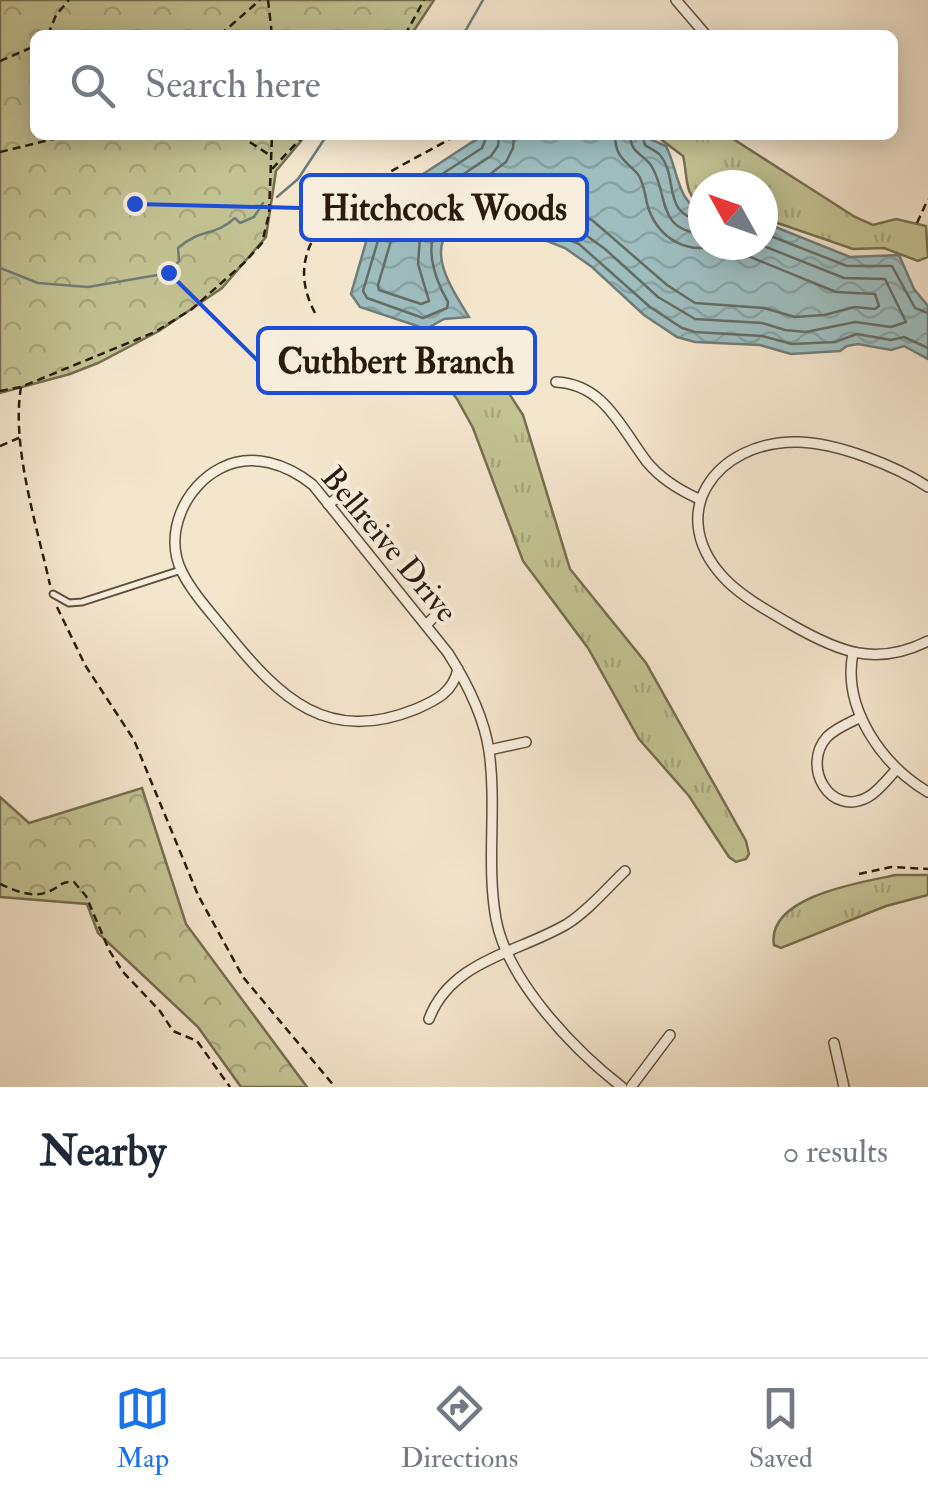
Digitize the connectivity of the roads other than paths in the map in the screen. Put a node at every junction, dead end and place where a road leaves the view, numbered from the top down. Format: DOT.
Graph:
graph roads {
  1 [pos="676,0"];
  2 [pos="702,30"];
  3 [pos="556,382"];
  4 [pos="928,487"];
  5 [pos="347,492"];
  6 [pos="699,498"];
  7 [pos="328,504"];
  8 [pos="181,570"];
  9 [pos="53,594"];
  10 [pos="437,614"];
  11 [pos="426,625"];
  12 [pos="928,641"];
  13 [pos="853,653"];
  14 [pos="458,669"];
  15 [pos="861,717"];
  16 [pos="526,742"];
  17 [pos="488,750"];
  18 [pos="897,770"];
  19 [pos="928,792"];
  20 [pos="625,871"];
  21 [pos="508,952"];
  22 [pos="429,1019"];
  23 [pos="670,1035"];
  24 [pos="834,1043"];
  25 [pos="622,1087"];
  26 [pos="631,1087"];
  27 [pos="844,1087"];
  1 -- 2 [label="street"];
  3 -- 6 [label="street"];
  4 -- 6 [label="street"];
  5 -- 7 [label="street"];
  6 -- 13 [label="street"];
  7 -- 8 [label="street, Bellreive Drive"];
  7 -- 11 [label="street, Bellreive Drive"];
  8 -- 9 [label="lane"];
  8 -- 14 [label="street, Bellreive Drive"];
  10 -- 11 [label="street"];
  11 -- 14 [label="street, Bellreive Drive"];
  12 -- 13 [label="street"];
  13 -- 15 [label="street"];
  14 -- 17 [label="street, Bellreive Drive"];
  15 -- 18 [label="street"];
  15 -- 18 [label="street"];
  16 -- 17 [label="street"];
  17 -- 21 [label="street, Bellreive Drive"];
  18 -- 19 [label="street"];
  20 -- 21 [label="street"];
  21 -- 22 [label="street"];
  21 -- 25 [label="street, Bellreive Drive"];
  23 -- 26 [label="street"];
  24 -- 27 [label="street"];
}
